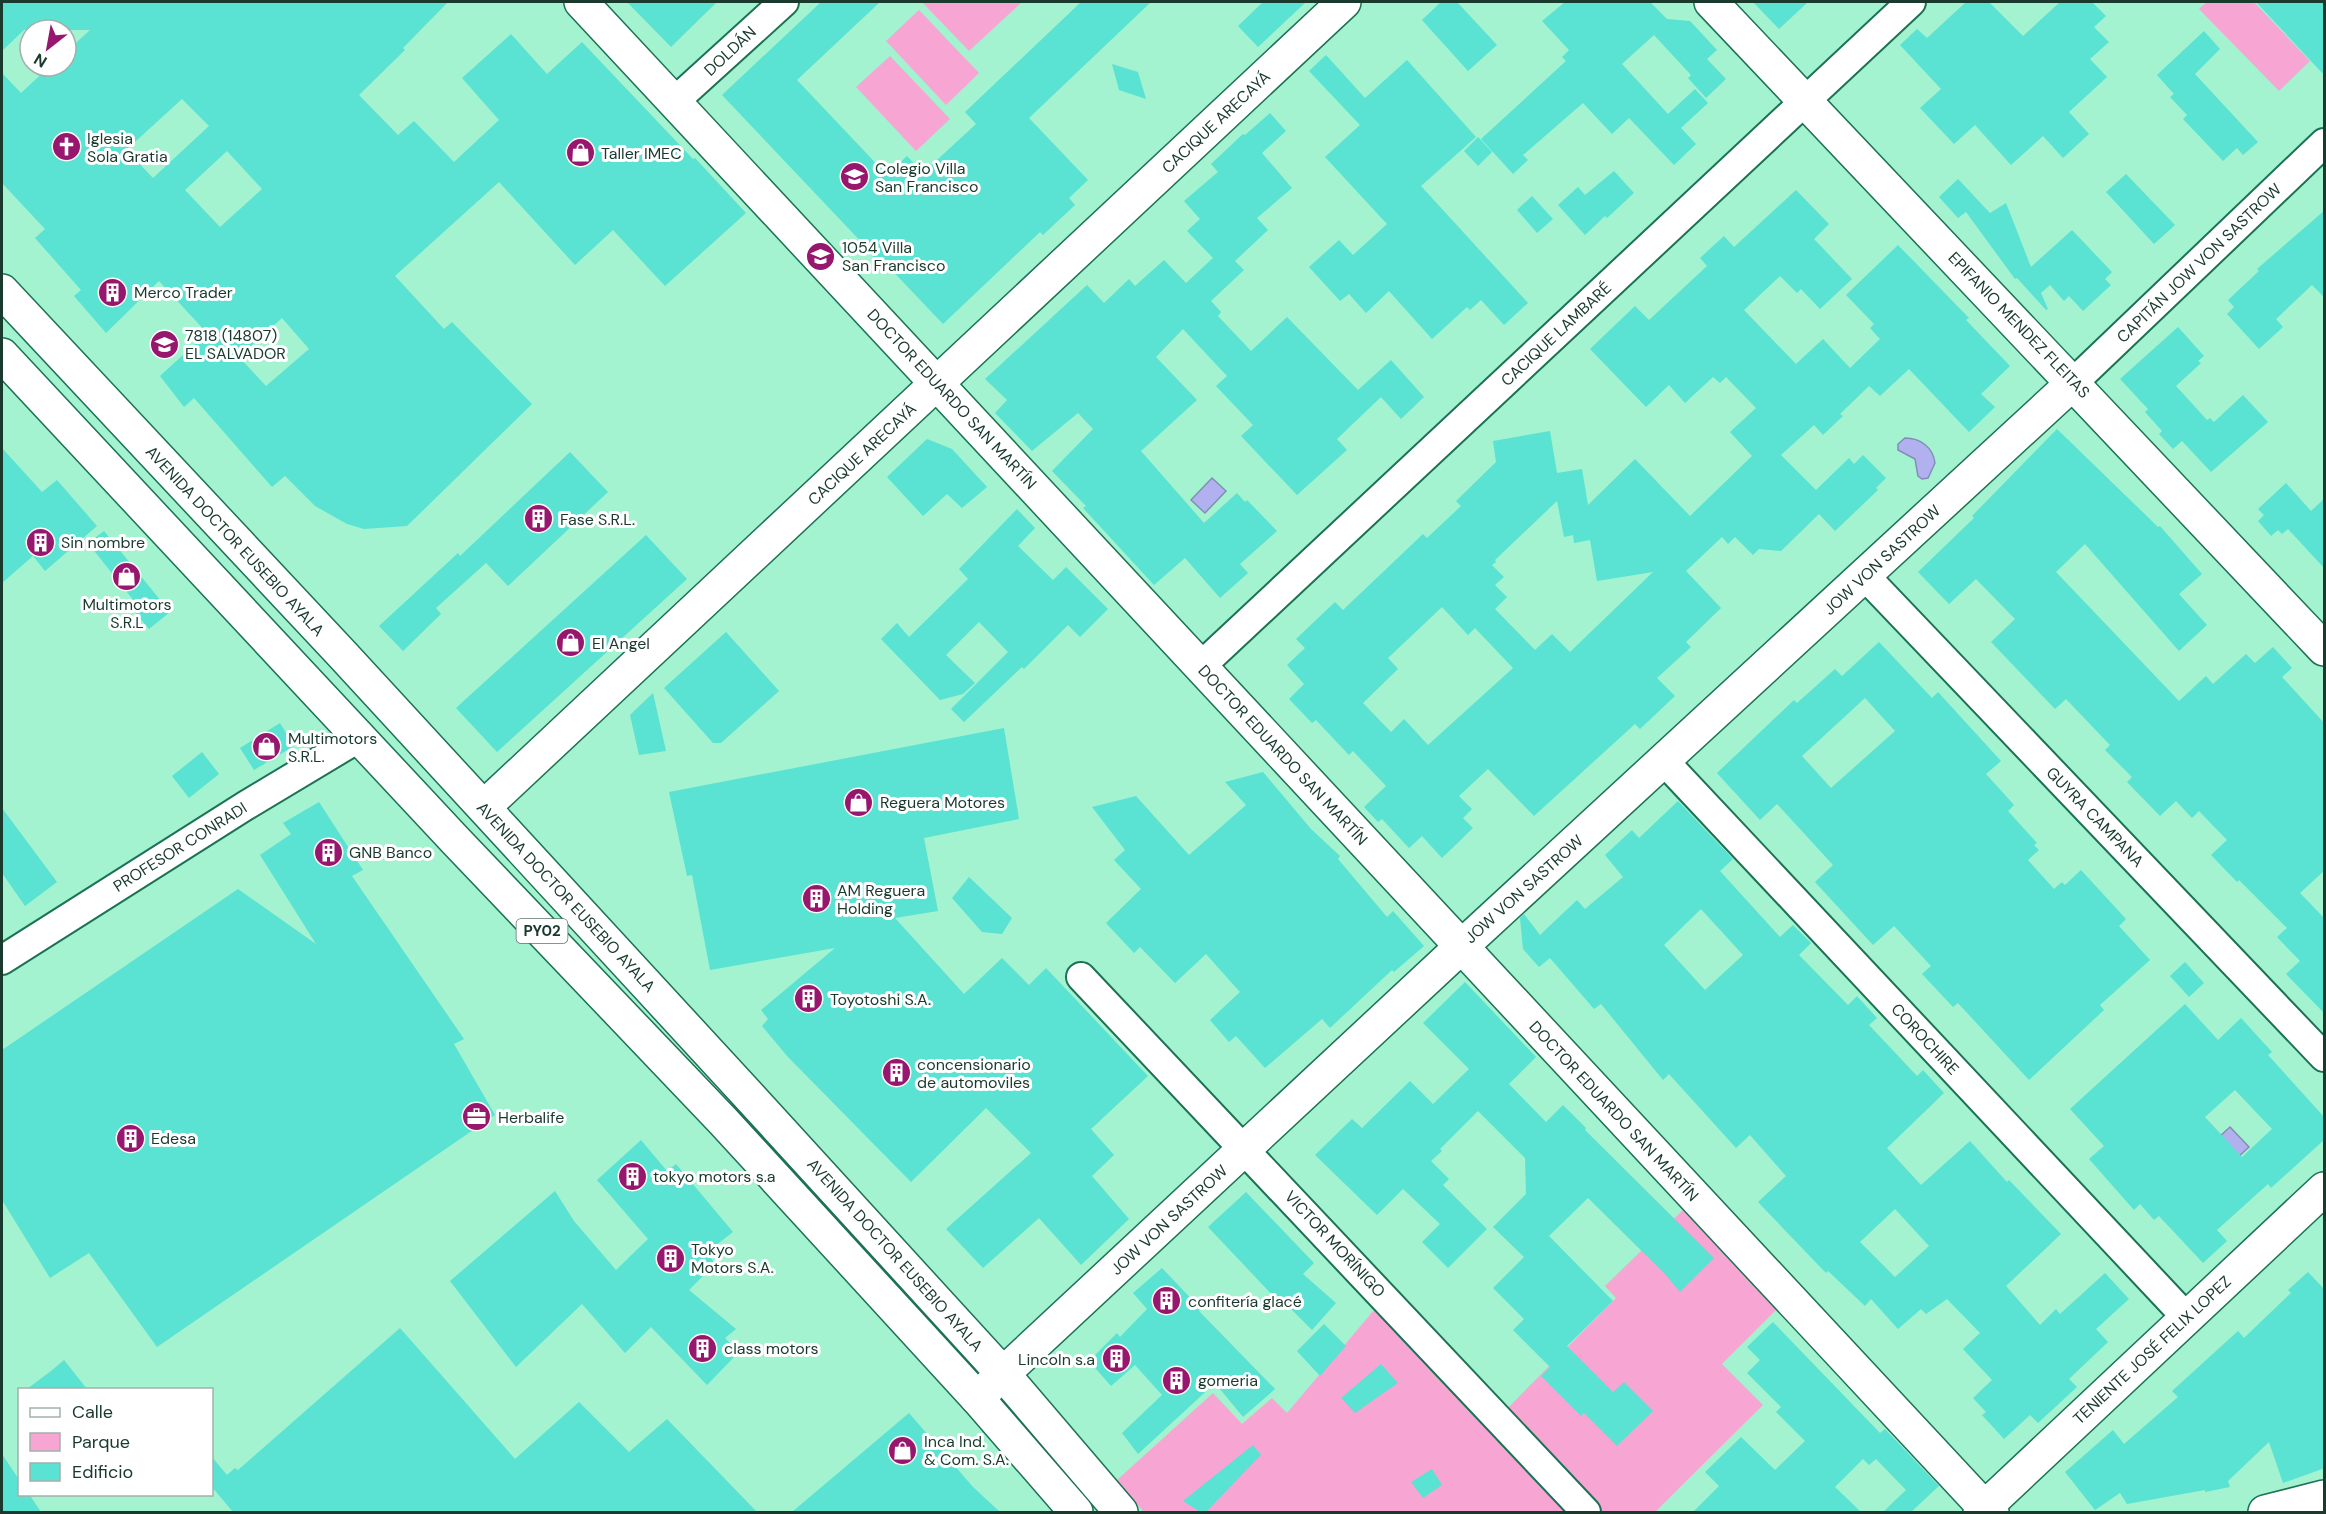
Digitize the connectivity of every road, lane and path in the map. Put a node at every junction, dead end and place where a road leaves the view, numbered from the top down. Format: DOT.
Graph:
graph roads {
  1 [pos="581,2"];
  2 [pos="784,2"];
  3 [pos="1344,2"];
  4 [pos="1711,2"];
  5 [pos="1911,2"];
  6 [pos="675,101"];
  7 [pos="1806,101"];
  8 [pos="2325,143"];
  9 [pos="2,291"];
  10 [pos="2,355"];
  11 [pos="2074,382"];
  12 [pos="937,384"];
  13 [pos="1865,576"];
  14 [pos="2325,650"];
  15 [pos="1201,666"];
  16 [pos="360,737"];
  17 [pos="1664,760"];
  18 [pos="484,807"];
  19 [pos="523,850"];
  20 [pos="1461,946"];
  21 [pos="2,960"];
  22 [pos="1081,977"];
  23 [pos="2325,1057"];
  24 [pos="1245,1149"];
  25 [pos="2325,1189"];
  26 [pos="2187,1318"];
  27 [pos="1004,1375"];
  28 [pos="977,1398"];
  29 [pos="2325,1497"];
  30 [pos="1986,1511"];
  31 [pos="1076,1512"];
  32 [pos="1121,1512"];
  33 [pos="1587,1512"];
  34 [pos="2265,1512"];
  1 -- 6 [label="main road, DOCTOR EDUARDO SAN MARTÍN"];
  2 -- 6 [label="street, DOLDÁN"];
  3 -- 12 [label="main road, CACIQUE ARECAYÁ"];
  4 -- 7 [label="main road, EPIFANIO MENDEZ FLEITAS"];
  5 -- 7 [label="street, CACIQUE LAMBARÉ"];
  6 -- 12 [label="main road, DOCTOR EDUARDO SAN MARTÍN"];
  7 -- 11 [label="main road, EPIFANIO MENDEZ FLEITAS"];
  7 -- 15 [label="street, CACIQUE LAMBARÉ"];
  8 -- 11 [label="street, CAPITÁN JOW VON SASTROW"];
  9 -- 18 [label="main road, AVENIDA DOCTOR EUSEBIO AYALA / PY02"];
  10 -- 16 [label="main road, PY02"];
  11 -- 13 [label="main road, JOW VON SASTROW"];
  11 -- 14 [label="main road, EPIFANIO MENDEZ FLEITAS"];
  12 -- 15 [label="main road, DOCTOR EDUARDO SAN MARTÍN"];
  12 -- 18 [label="main road, CACIQUE ARECAYÁ"];
  13 -- 17 [label="main road, JOW VON SASTROW"];
  13 -- 23 [label="street, GUYRA CAMPANA"];
  15 -- 20 [label="main road, DOCTOR EDUARDO SAN MARTÍN"];
  16 -- 19 [label="main road"];
  16 -- 21 [label="street, PROFESOR CONRADI"];
  16 -- 28 [label="main road, PY02"];
  17 -- 20 [label="main road, JOW VON SASTROW"];
  17 -- 26 [label="street, COROCHIRE"];
  18 -- 19 [label="main road, AVENIDA DOCTOR EUSEBIO AYALA / PY02"];
  19 -- 27 [label="main road, AVENIDA DOCTOR EUSEBIO AYALA / PY02"];
  20 -- 24 [label="main road, JOW VON SASTROW"];
  20 -- 30 [label="main road, DOCTOR EDUARDO SAN MARTÍN"];
  22 -- 24 [label="street, VICTOR MORÍNIGO"];
  24 -- 27 [label="main road, JOW VON SASTROW"];
  24 -- 33 [label="street, VICTOR MORÍNIGO"];
  25 -- 26 [label="main road, TENIENTE JOSÉ FELIX LOPEZ"];
  26 -- 30 [label="main road, TENIENTE JOSÉ FELIX LOPEZ"];
  27 -- 28 [label="main road, JOW VON SASTROW"];
  27 -- 32 [label="main road, AVENIDA DOCTOR EUSEBIO AYALA / PY02"];
  28 -- 31 [label="main road, PY02"];
  29 -- 34 [label="main road"];
}
